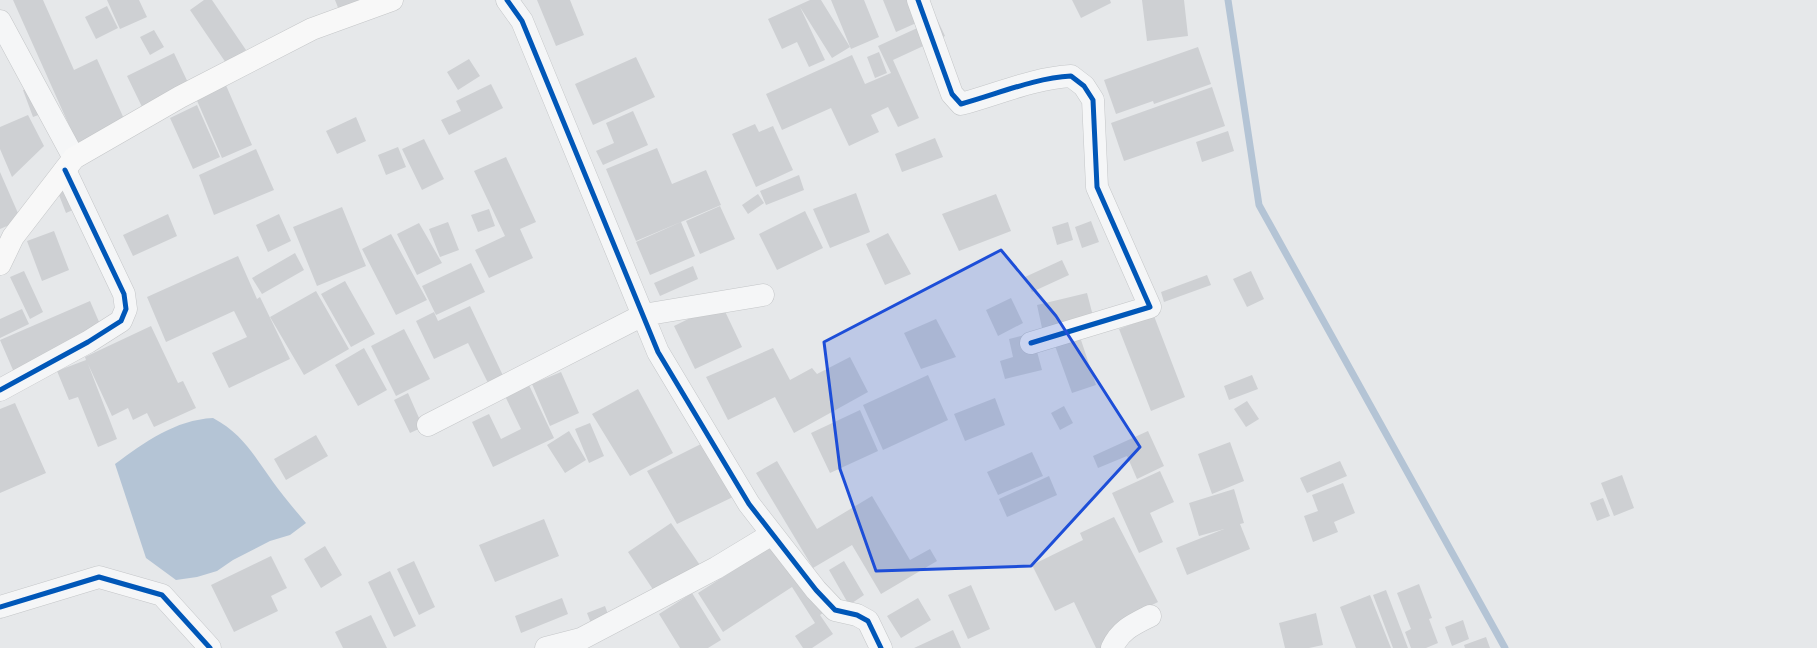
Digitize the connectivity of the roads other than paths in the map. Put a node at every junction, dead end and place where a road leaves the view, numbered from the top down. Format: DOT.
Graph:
graph roads {
  1 [pos="392,0"];
  2 [pos="508,0"];
  3 [pos="918,0"];
  4 [pos="0,21"];
  5 [pos="70,164"];
  6 [pos="0,264"];
  7 [pos="763,295"];
  8 [pos="643,315"];
  9 [pos="1031,343"];
  10 [pos="0,390"];
  11 [pos="428,425"];
  12 [pos="772,534"];
  13 [pos="0,607"];
  14 [pos="1150,616"];
  15 [pos="210,648"];
  16 [pos="546,648"];
  17 [pos="881,648"];
  18 [pos="1112,648"];
  1 -- 5 [label="main road"];
  2 -- 8 [label="street"];
  3 -- 9 [label="street"];
  4 -- 5 [label="street"];
  5 -- 6 [label="main road"];
  5 -- 10 [label="street"];
  7 -- 8 [label="street"];
  8 -- 11 [label="street"];
  8 -- 12 [label="street"];
  12 -- 16 [label="street"];
  12 -- 17 [label="street"];
  13 -- 15 [label="street"];
  14 -- 18 [label="street"];
}
